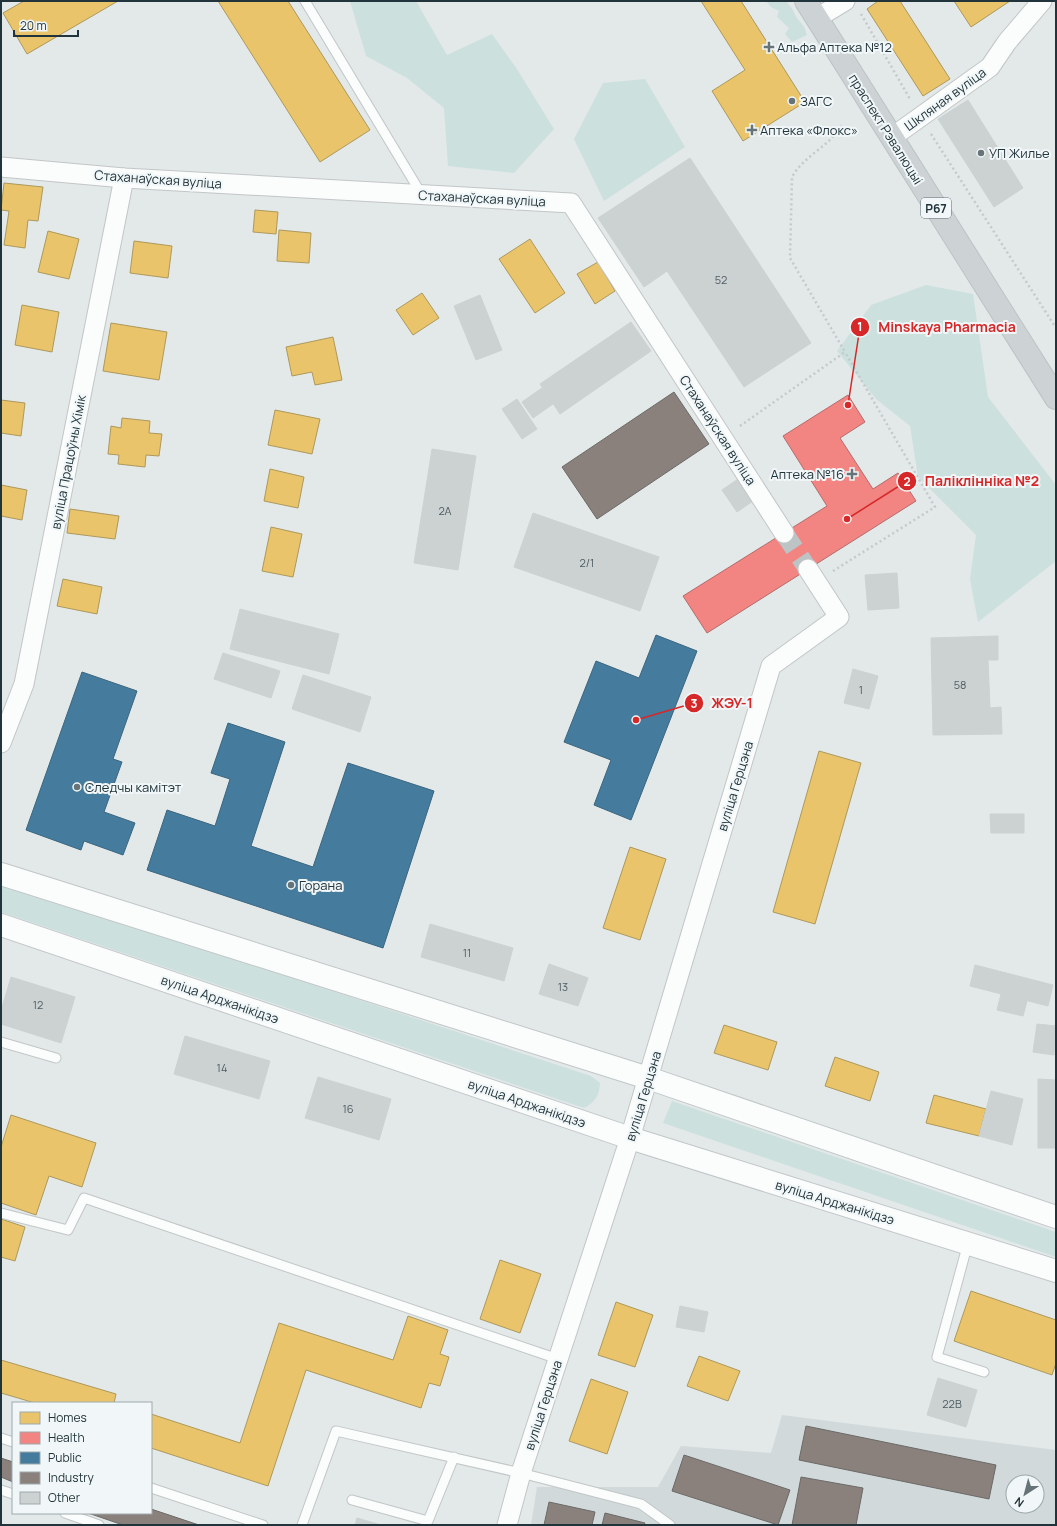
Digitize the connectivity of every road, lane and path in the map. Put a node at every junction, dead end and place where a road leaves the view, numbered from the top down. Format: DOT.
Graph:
graph roads {
  1 [pos="305,1"];
  2 [pos="1042,1"];
  3 [pos="851,4"];
  4 [pos="812,10"];
  5 [pos="920,117"];
  6 [pos="841,125"];
  7 [pos="891,138"];
  8 [pos="1,167"];
  9 [pos="124,178"];
  10 [pos="422,195"];
  11 [pos="1056,328"];
  12 [pos="845,352"];
  13 [pos="1056,398"];
  14 [pos="723,438"];
  15 [pos="784,533"];
  16 [pos="812,576"];
  17 [pos="1,743"];
  18 [pos="1,874"];
  19 [pos="1,925"];
  20 [pos="1,1042"];
  21 [pos="56,1058"];
  22 [pos="648,1078"];
  23 [pos="630,1138"];
  24 [pos="1,1212"];
  25 [pos="1056,1217"];
  26 [pos="968,1243"];
  27 [pos="1056,1271"];
  28 [pos="558,1359"];
  29 [pos="984,1372"];
  30 [pos="1,1438"];
  31 [pos="12,1442"];
  32 [pos="454,1457"];
  33 [pos="521,1473"];
  34 [pos="152,1488"];
  35 [pos="1,1490"];
  36 [pos="12,1494"];
  37 [pos="352,1500"];
  38 [pos="69,1514"];
  39 [pos="100,1525"];
  40 [pos="263,1525"];
  41 [pos="302,1525"];
  42 [pos="507,1525"];
  43 [pos="670,1525"];
  1 -- 10 [label="lane"];
  2 -- 5 [label="street, Шкляная вуліца"];
  3 -- 4 [label="street"];
  3 -- 5 [label="path"];
  4 -- 7 [label="main road, праспект Рэвалюцыі / Р67"];
  5 -- 7 [label="street, Шкляная вуліца"];
  5 -- 11 [label="path"];
  6 -- 12 [label="path"];
  7 -- 13 [label="main road, праспект Рэвалюцыі / Р67"];
  8 -- 9 [label="street, Стаханаўская вуліца"];
  9 -- 10 [label="street, Стаханаўская вуліца"];
  9 -- 17 [label="street, вуліца Працоўны Хімік"];
  10 -- 14 [label="street, Стаханаўская вуліца"];
  12 -- 14 [label="path"];
  12 -- 16 [label="path"];
  14 -- 15 [label="street, Стаханаўская вуліца"];
  16 -- 22 [label="street, вуліца Герцэна"];
  18 -- 22 [label="main road"];
  19 -- 23 [label="main road, вуліца Арджанікідзэ"];
  20 -- 21 [label="lane"];
  22 -- 23 [label="street, вуліца Герцэна"];
  22 -- 25 [label="main road"];
  23 -- 26 [label="main road, вуліца Арджанікідзэ"];
  23 -- 28 [label="street, вуліца Герцэна"];
  24 -- 28 [label="lane"];
  26 -- 27 [label="main road, вуліца Арджанікідзэ"];
  26 -- 29 [label="lane"];
  28 -- 33 [label="street, вуліца Герцэна"];
  30 -- 31 [label="lane"];
  32 -- 33 [label="lane"];
  32 -- 37 [label="lane"];
  32 -- 41 [label="lane"];
  33 -- 42 [label="street, вуліца Герцэна"];
  33 -- 43 [label="lane"];
  34 -- 40 [label="lane"];
  35 -- 36 [label="lane"];
  38 -- 39 [label="lane"];
}
